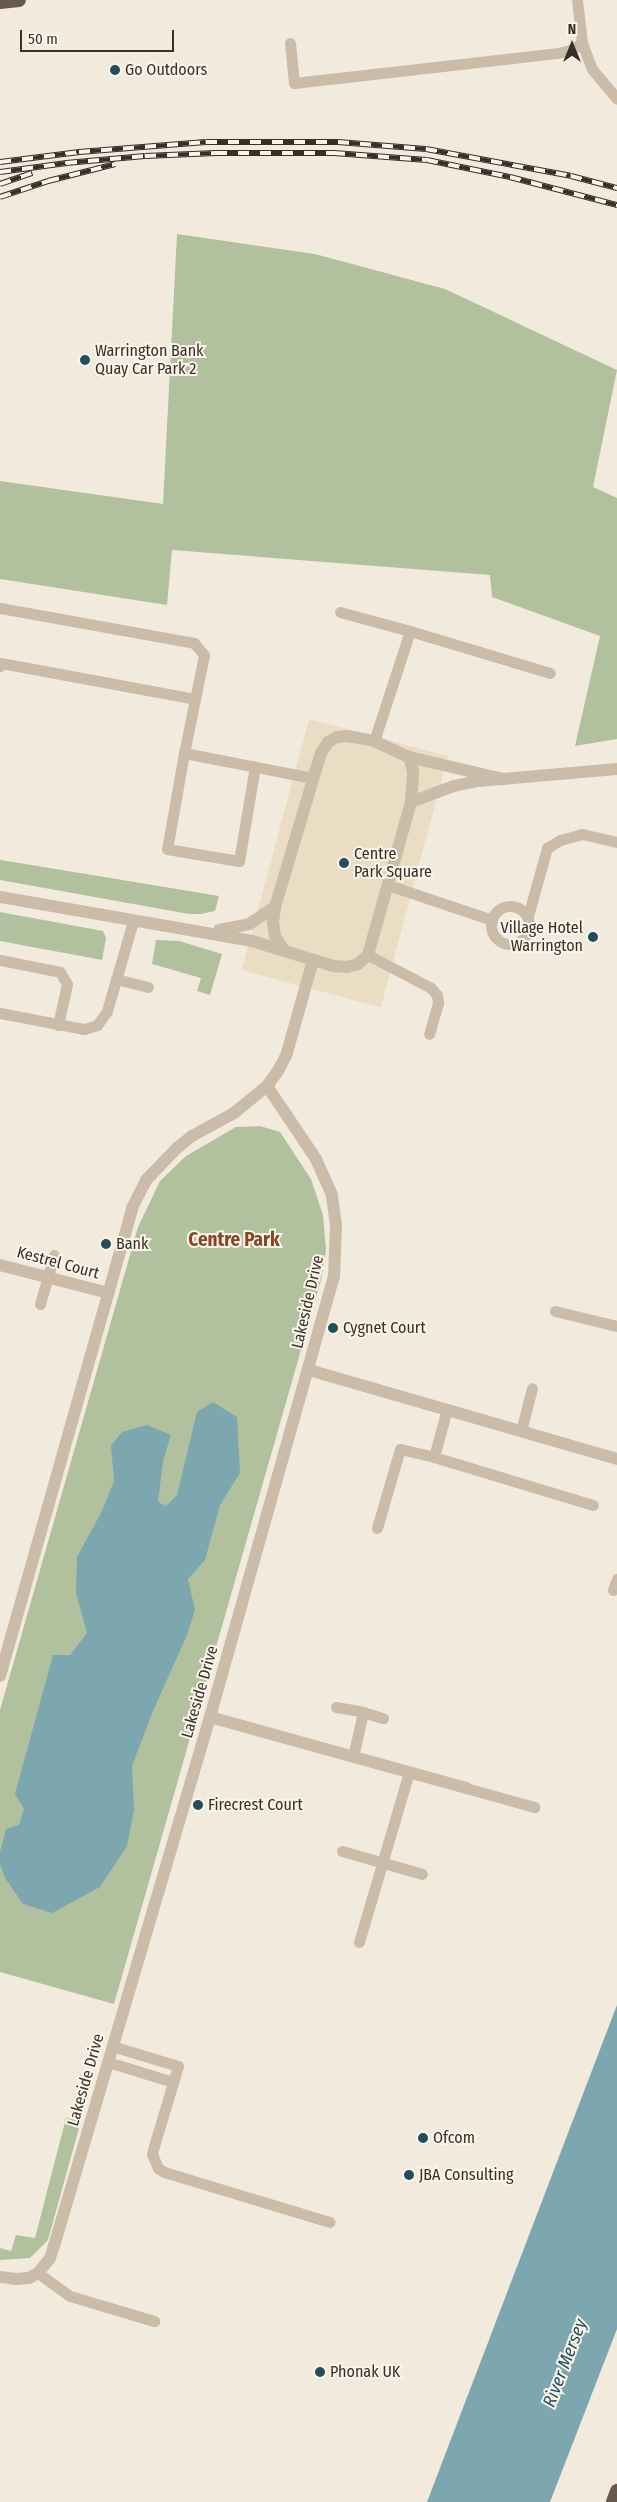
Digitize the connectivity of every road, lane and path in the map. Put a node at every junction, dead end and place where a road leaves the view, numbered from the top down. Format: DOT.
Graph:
graph roads {
  1 [pos="19,0"];
  2 [pos="577,0"];
  3 [pos="0,2"];
  4 [pos="290,43"];
  5 [pos="582,43"];
  6 [pos="616,95"];
  7 [pos="0,608"];
  8 [pos="340,612"];
  9 [pos="410,631"];
  10 [pos="0,664"];
  11 [pos="550,673"];
  12 [pos="195,699"];
  13 [pos="374,741"];
  14 [pos="184,753"];
  15 [pos="409,757"];
  16 [pos="254,766"];
  17 [pos="617,769"];
  18 [pos="313,778"];
  19 [pos="504,779"];
  20 [pos="411,802"];
  21 [pos="617,842"];
  22 [pos="388,885"];
  23 [pos="0,897"];
  24 [pos="275,906"];
  25 [pos="528,916"];
  26 [pos="492,920"];
  27 [pos="133,921"];
  28 [pos="200,932"];
  29 [pos="283,949"];
  30 [pos="368,955"];
  31 [pos="0,960"];
  32 [pos="313,960"];
  33 [pos="116,979"];
  34 [pos="148,987"];
  35 [pos="0,1013"];
  36 [pos="58,1025"];
  37 [pos="429,1034"];
  38 [pos="267,1086"];
  39 [pos="54,1255"];
  40 [pos="0,1265"];
  41 [pos="47,1276"];
  42 [pos="108,1293"];
  43 [pos="40,1304"];
  44 [pos="555,1311"];
  45 [pos="617,1326"];
  46 [pos="309,1370"];
  47 [pos="532,1388"];
  48 [pos="447,1409"];
  49 [pos="521,1431"];
  50 [pos="434,1458"];
  51 [pos="617,1459"];
  52 [pos="593,1504"];
  53 [pos="377,1528"];
  54 [pos="617,1579"];
  55 [pos="612,1590"];
  56 [pos="0,1674"];
  57 [pos="336,1706"];
  58 [pos="363,1712"];
  59 [pos="210,1718"];
  60 [pos="383,1718"];
  61 [pos="353,1757"];
  62 [pos="409,1772"];
  63 [pos="466,1788"];
  64 [pos="534,1807"];
  65 [pos="342,1852"];
  66 [pos="382,1863"];
  67 [pos="422,1874"];
  68 [pos="359,1942"];
  69 [pos="112,2046"];
  70 [pos="108,2062"];
  71 [pos="173,2082"];
  72 [pos="330,2222"];
  73 [pos="38,2273"];
  74 [pos="0,2278"];
  75 [pos="154,2321"];
  76 [pos="617,2491"];
  77 [pos="613,2502"];
  1 -- 3 [label="highway"];
  2 -- 5 [label="lane"];
  4 -- 5 [label="lane"];
  5 -- 6 [label="lane"];
  7 -- 12 [label="lane"];
  8 -- 9 [label="lane"];
  9 -- 11 [label="lane"];
  9 -- 13 [label="lane"];
  10 -- 12 [label="lane"];
  12 -- 14 [label="lane"];
  13 -- 15 [label="street"];
  13 -- 18 [label="street"];
  14 -- 16 [label="lane"];
  14 -- 16 [label="lane"];
  15 -- 19 [label="street"];
  15 -- 20 [label="street"];
  16 -- 18 [label="lane"];
  17 -- 19 [label="street"];
  18 -- 24 [label="street"];
  19 -- 20 [label="street"];
  20 -- 22 [label="street"];
  21 -- 25 [label="lane"];
  22 -- 26 [label="lane"];
  22 -- 30 [label="street"];
  23 -- 27 [label="street"];
  24 -- 28 [label="street"];
  24 -- 29 [label="street"];
  25 -- 26 [label="lane"];
  25 -- 26 [label="lane"];
  27 -- 28 [label="street"];
  27 -- 33 [label="lane"];
  28 -- 29 [label="street"];
  29 -- 32 [label="street"];
  30 -- 32 [label="street"];
  30 -- 37 [label="lane"];
  31 -- 36 [label="lane"];
  32 -- 38 [label="street"];
  33 -- 34 [label="lane"];
  33 -- 36 [label="lane"];
  35 -- 36 [label="lane"];
  38 -- 42 [label="street"];
  38 -- 46 [label="street, Lakeside Drive"];
  39 -- 41 [label="lane"];
  40 -- 41 [label="street, Kestrel Court"];
  41 -- 42 [label="street, Kestrel Court"];
  41 -- 43 [label="lane"];
  42 -- 56 [label="street"];
  44 -- 45 [label="lane"];
  46 -- 48 [label="street"];
  46 -- 59 [label="street, Lakeside Drive"];
  47 -- 49 [label="lane"];
  48 -- 49 [label="street"];
  48 -- 50 [label="lane"];
  49 -- 51 [label="street"];
  50 -- 52 [label="lane"];
  50 -- 53 [label="lane"];
  54 -- 55 [label="lane"];
  57 -- 58 [label="lane"];
  58 -- 60 [label="lane"];
  58 -- 61 [label="lane"];
  59 -- 61 [label="street"];
  59 -- 69 [label="street, Lakeside Drive"];
  61 -- 62 [label="street"];
  62 -- 63 [label="street"];
  62 -- 66 [label="lane"];
  63 -- 64 [label="lane"];
  65 -- 66 [label="lane"];
  66 -- 67 [label="lane"];
  66 -- 68 [label="lane"];
  69 -- 70 [label="street, Lakeside Drive"];
  69 -- 71 [label="lane"];
  70 -- 71 [label="lane"];
  70 -- 73 [label="street, Lakeside Drive"];
  71 -- 72 [label="lane"];
  73 -- 74 [label="street"];
  73 -- 75 [label="lane"];
  76 -- 77 [label="highway"];
}
